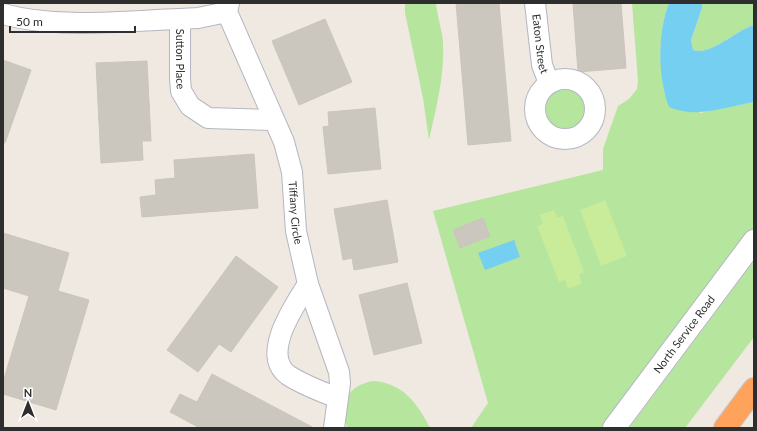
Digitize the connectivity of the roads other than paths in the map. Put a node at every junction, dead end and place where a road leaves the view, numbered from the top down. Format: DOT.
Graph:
graph roads {
  1 [pos="535,3"];
  2 [pos="228,8"];
  3 [pos="3,14"];
  4 [pos="180,19"];
  5 [pos="548,83"];
  6 [pos="273,120"];
  7 [pos="754,241"];
  8 [pos="308,284"];
  9 [pos="754,389"];
  10 [pos="338,398"];
  11 [pos="334,428"];
  12 [pos="614,428"];
  13 [pos="725,428"];
  1 -- 5 [label="street, Eaton Street"];
  2 -- 4 [label="street, Sutton Place"];
  2 -- 6 [label="street, Tiffany Circle"];
  3 -- 4 [label="street, Sutton Place"];
  4 -- 6 [label="street, Sutton Place"];
  6 -- 8 [label="street, Tiffany Circle"];
  7 -- 12 [label="main road, North Service Road"];
  8 -- 10 [label="street, Tiffany Circle"];
  8 -- 10 [label="street"];
  9 -- 13 [label="highway"];
  10 -- 11 [label="street, Tiffany Circle"];
}
